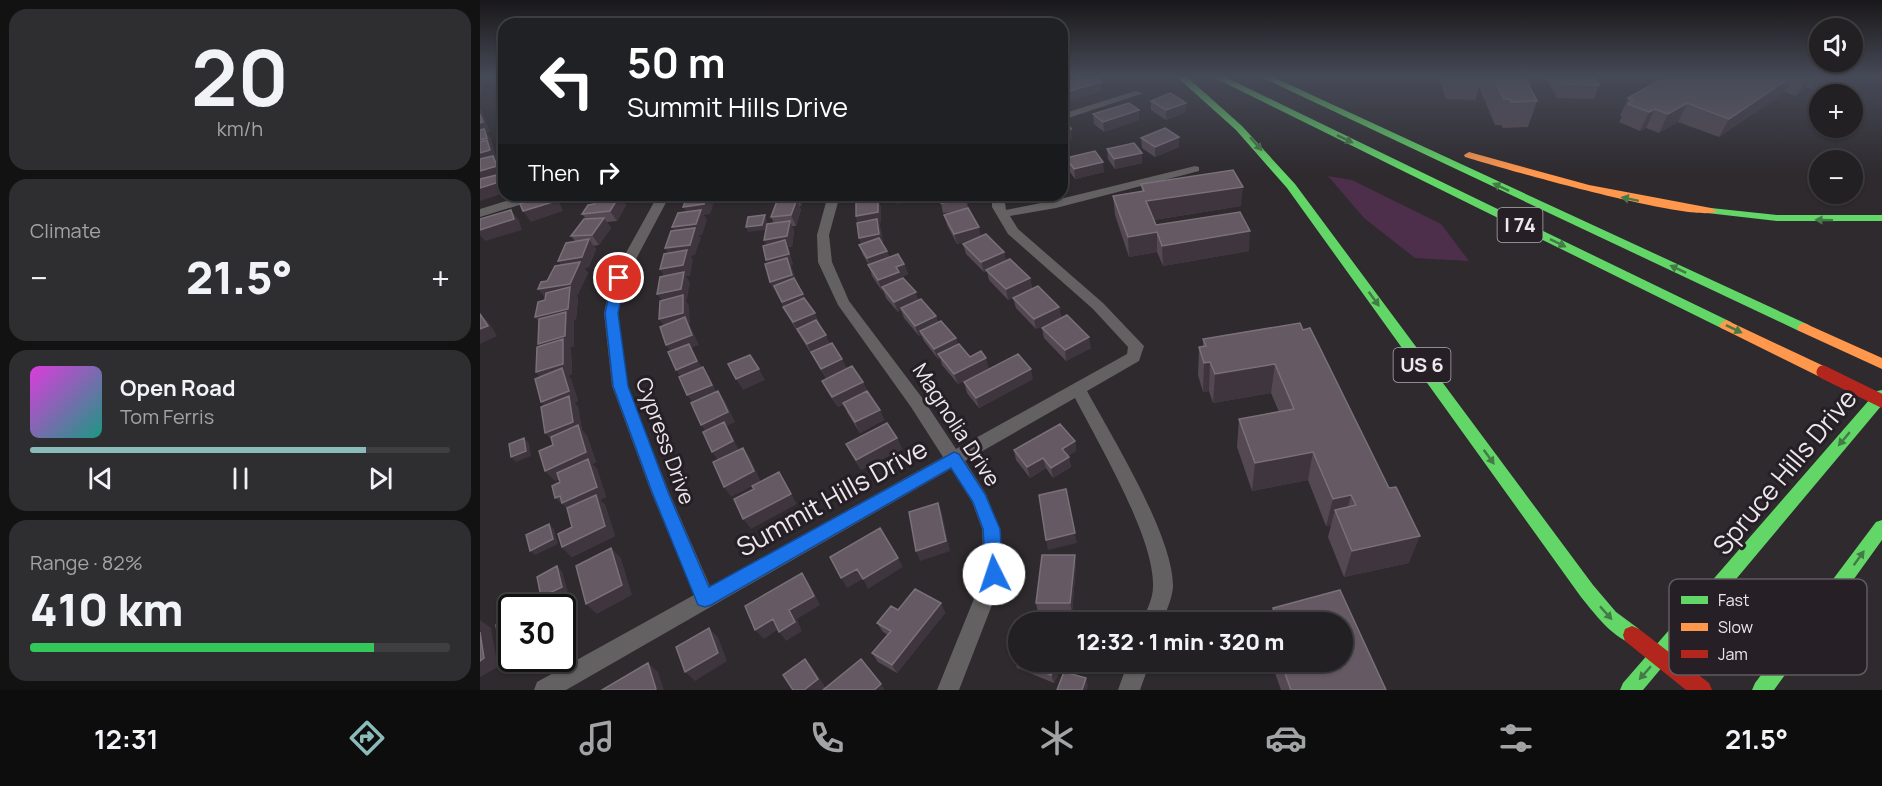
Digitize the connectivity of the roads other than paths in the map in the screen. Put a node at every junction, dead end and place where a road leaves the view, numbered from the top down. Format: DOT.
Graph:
graph roads {
  1 [pos="1087,109"];
  2 [pos="1220,109"];
  3 [pos="1283,109"];
  4 [pos="1335,109"];
  5 [pos="1356,109"];
  6 [pos="1068,115"];
  7 [pos="1195,169"];
  8 [pos="519,201"];
  9 [pos="661,201"];
  10 [pos="832,201"];
  11 [pos="998,201"];
  12 [pos="1068,201"];
  13 [pos="1068,201"];
  14 [pos="480,213"];
  15 [pos="1002,214"];
  16 [pos="1882,218"];
  17 [pos="1882,364"];
  18 [pos="1078,389"];
  19 [pos="1882,395"];
  20 [pos="1882,401"];
  21 [pos="954,459"];
  22 [pos="1882,527"];
  23 [pos="1725,579"];
  24 [pos="1844,579"];
  25 [pos="705,598"];
  26 [pos="1155,612"];
  27 [pos="1669,645"];
  28 [pos="1660,656"];
  29 [pos="1669,663"];
  30 [pos="1135,672"];
  31 [pos="1683,675"];
  32 [pos="1773,675"];
  33 [pos="544,690"];
  34 [pos="948,690"];
  35 [pos="1129,690"];
  36 [pos="1630,690"];
  37 [pos="1702,690"];
  38 [pos="1762,690"];
  1 -- 6 [label="street"];
  2 -- 28 [label="main road, US 6, one-way"];
  3 -- 20 [label="main road, I 74, one-way, bridge"];
  17 -- 4 [label="main road, I 74, one-way"];
  16 -- 5 [label="main road, one-way"];
  7 -- 12 [label="street"];
  8 -- 14 [label="street"];
  9 -- 25 [label="street, Cypress Drive"];
  10 -- 21 [label="street, Magnolia Drive"];
  11 -- 15 [label="street"];
  13 -- 15 [label="street"];
  15 -- 18 [label="street, Summit Hills Drive"];
  18 -- 21 [label="street, Summit Hills Drive"];
  18 -- 26 [label="street"];
  19 -- 23 [label="main road, Spruce Hills Drive, one-way"];
  21 -- 25 [label="street, Summit Hills Drive"];
  21 -- 34 [label="street, Magnolia Drive"];
  24 -- 22 [label="main road, one-way"];
  25 -- 33 [label="street, Summit Hills Drive"];
  27 -- 28 [label="main road, Spruce Hills Drive, one-way"];
  28 -- 29 [label="main road, US 6"];
  28 -- 36 [label="main road, Spruce Hills Drive, one-way"];
  30 -- 35 [label="street"];
  31 -- 37 [label="main road, US 6"];
  38 -- 32 [label="main road, one-way"];
}
